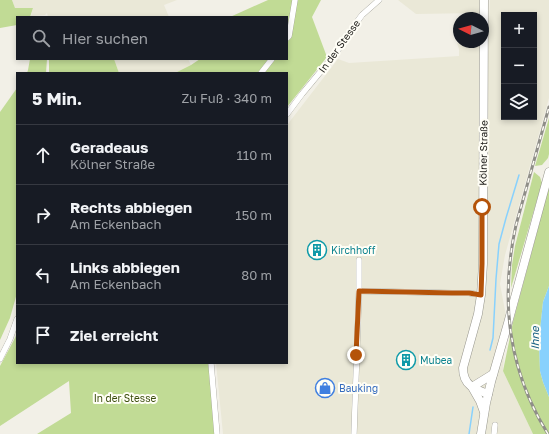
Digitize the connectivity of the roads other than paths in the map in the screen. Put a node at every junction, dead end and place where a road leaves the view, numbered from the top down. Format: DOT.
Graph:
graph roads {
  1 [pos="295,0"];
  2 [pos="379,0"];
  3 [pos="484,0"];
  4 [pos="288,37"];
  5 [pos="271,60"];
  6 [pos="262,72"];
  7 [pos="288,113"];
  8 [pos="549,172"];
  9 [pos="359,260"];
  10 [pos="359,291"];
  11 [pos="481,295"];
  12 [pos="16,322"];
  13 [pos="0,359"];
  14 [pos="211,364"];
  15 [pos="493,374"];
  16 [pos="472,387"];
  17 [pos="488,394"];
  18 [pos="484,413"];
  19 [pos="495,426"];
  20 [pos="217,434"];
  21 [pos="354,434"];
  22 [pos="481,434"];
  23 [pos="494,434"];
  1 -- 4 [label="street"];
  2 -- 7 [label="street, In der Stesse"];
  3 -- 11 [label="street, Kölner Straße"];
  5 -- 6 [label="street"];
  8 -- 15 [label="street"];
  9 -- 10 [label="street"];
  10 -- 11 [label="street"];
  10 -- 21 [label="street"];
  11 -- 16 [label="street, Kölner Straße"];
  12 -- 13 [label="street"];
  14 -- 20 [label="street"];
  15 -- 16 [label="street"];
  15 -- 17 [label="street"];
  16 -- 17 [label="street"];
  16 -- 18 [label="street, Kölner Straße"];
  17 -- 18 [label="street"];
  18 -- 22 [label="street"];
  19 -- 23 [label="street"];
}
